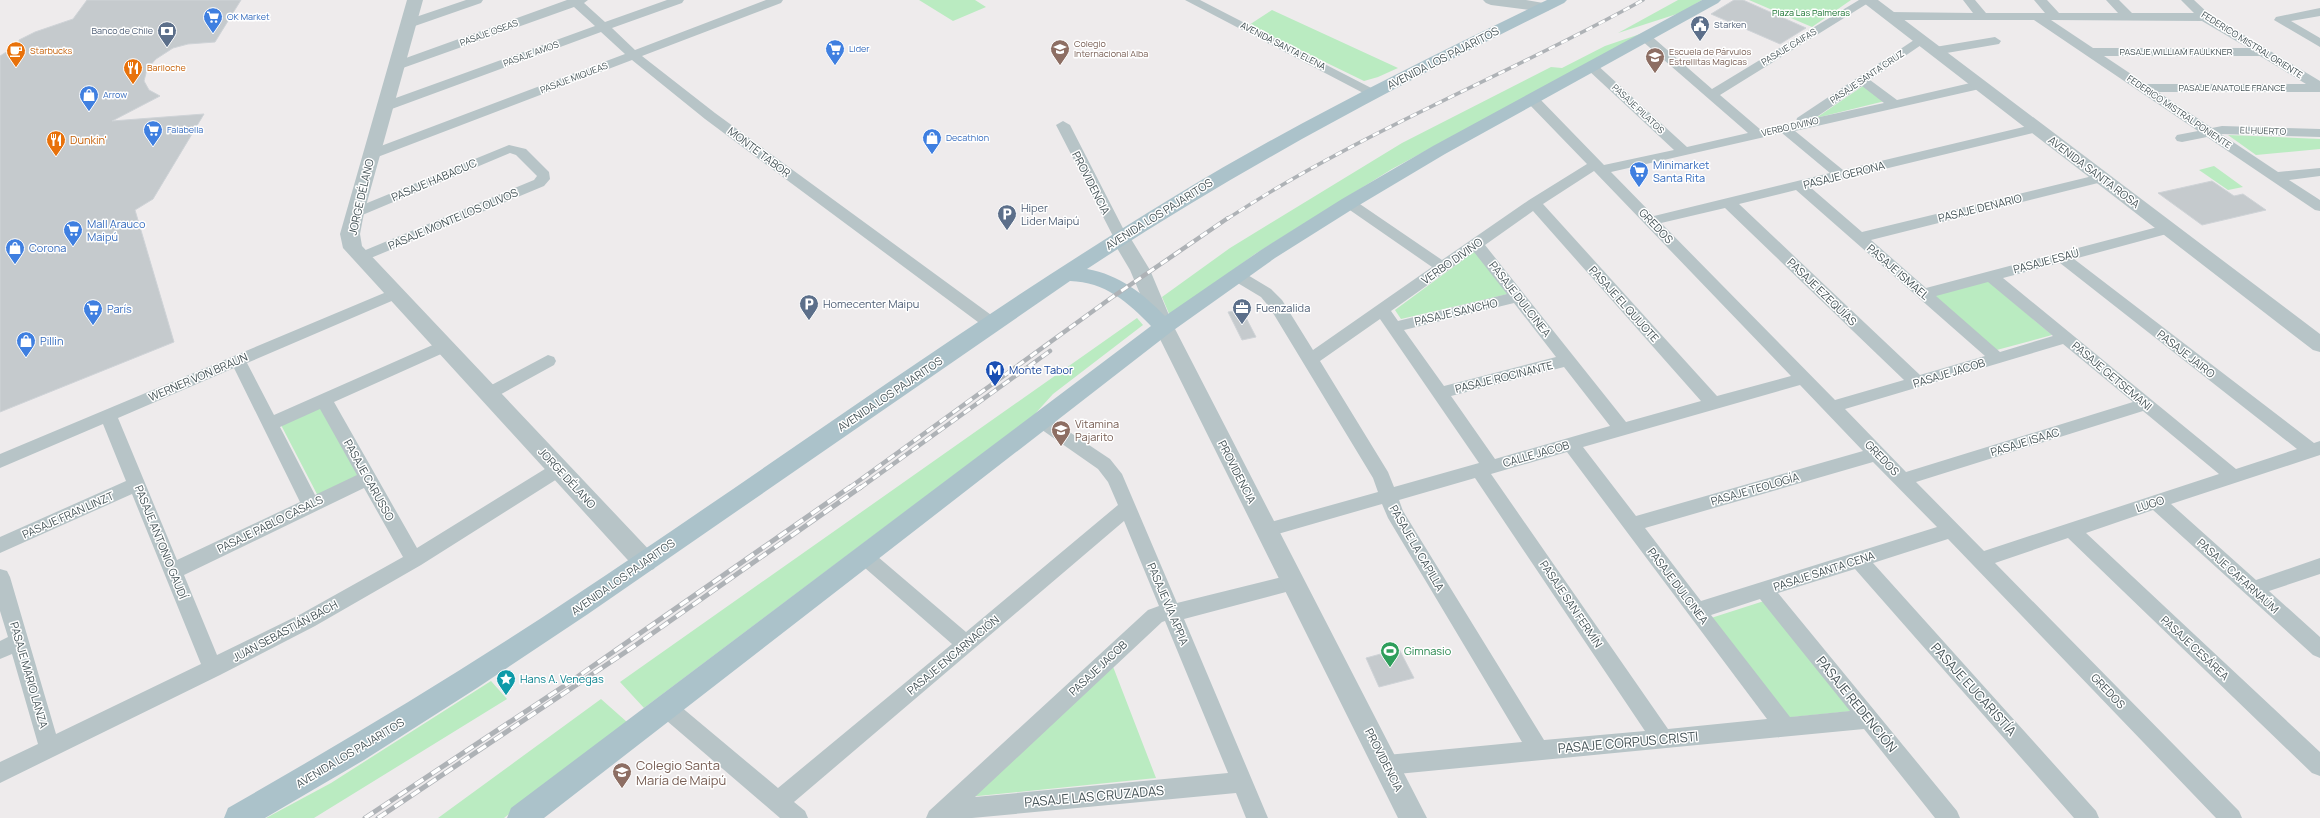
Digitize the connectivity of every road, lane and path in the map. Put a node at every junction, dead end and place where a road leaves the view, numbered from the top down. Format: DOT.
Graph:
graph roads {
  1 [pos="415,0"];
  2 [pos="477,0"];
  3 [pos="678,0"];
  4 [pos="777,0"];
  5 [pos="1191,0"];
  6 [pos="1491,0"];
  7 [pos="1713,0"];
  8 [pos="1868,0"];
  9 [pos="1968,0"];
  10 [pos="2040,0"];
  11 [pos="2112,0"];
  12 [pos="2187,0"];
  13 [pos="576,1"];
  14 [pos="1552,4"];
  15 [pos="2320,12"];
  16 [pos="1889,16"];
  17 [pos="1982,16"];
  18 [pos="2038,17"];
  19 [pos="2056,17"];
  20 [pos="2129,17"];
  21 [pos="2205,17"];
  22 [pos="408,24"];
  23 [pos="603,27"];
  24 [pos="1644,37"];
  25 [pos="1920,40"];
  26 [pos="1995,41"];
  27 [pos="2320,43"];
  28 [pos="1935,51"];
  29 [pos="2090,52"];
  30 [pos="2262,52"];
  31 [pos="634,54"];
  32 [pos="396,66"];
  33 [pos="1591,66"];
  34 [pos="1862,80"];
  35 [pos="1979,85"];
  36 [pos="2320,87"];
  37 [pos="2144,88"];
  38 [pos="1374,93"];
  39 [pos="1711,95"];
  40 [pos="1532,99"];
  41 [pos="1894,104"];
  42 [pos="384,107"];
  43 [pos="1063,125"];
  44 [pos="1789,128"];
  45 [pos="2036,128"];
  46 [pos="2209,132"];
  47 [pos="2320,133"];
  48 [pos="1758,135"];
  49 [pos="2182,138"];
  50 [pos="514,150"];
  51 [pos="1684,152"];
  52 [pos="370,155"];
  53 [pos="1599,167"];
  54 [pos="2320,172"];
  55 [pos="1840,175"];
  56 [pos="2275,177"];
  57 [pos="2102,178"];
  58 [pos="1799,185"];
  59 [pos="1728,202"];
  60 [pos="1534,203"];
  61 [pos="1349,204"];
  62 [pos="2320,208"];
  63 [pos="355,213"];
  64 [pos="1651,221"];
  65 [pos="2168,229"];
  66 [pos="1120,238"];
  67 [pos="1860,238"];
  68 [pos="1476,244"];
  69 [pos="361,257"];
  70 [pos="2062,257"];
  71 [pos="1442,268"];
  72 [pos="1066,274"];
  73 [pos="1236,275"];
  74 [pos="1991,276"];
  75 [pos="396,293"];
  76 [pos="1923,294"];
  77 [pos="1518,297"];
  78 [pos="1382,310"];
  79 [pos="992,324"];
  80 [pos="1164,326"];
  81 [pos="1394,327"];
  82 [pos="2066,338"];
  83 [pos="2320,345"];
  84 [pos="444,346"];
  85 [pos="1997,358"];
  86 [pos="238,360"];
  87 [pos="1310,360"];
  88 [pos="1568,360"];
  89 [pos="548,361"];
  90 [pos="1804,378"];
  91 [pos="1917,382"];
  92 [pos="1440,393"];
  93 [pos="488,394"];
  94 [pos="324,400"];
  95 [pos="1714,404"];
  96 [pos="2147,404"];
  97 [pos="1832,407"];
  98 [pos="108,415"];
  99 [pos="1041,421"];
  100 [pos="270,424"];
  101 [pos="1623,430"];
  102 [pos="1572,444"];
  103 [pos="2316,449"];
  104 [pos="1877,454"];
  105 [pos="0,462"];
  106 [pos="559,469"];
  107 [pos="1485,469"];
  108 [pos="2233,476"];
  109 [pos="368,478"];
  110 [pos="1902,480"];
  111 [pos="137,484"];
  112 [pos="1388,496"];
  113 [pos="2156,502"];
  114 [pos="312,505"];
  115 [pos="1128,507"];
  116 [pos="1632,525"];
  117 [pos="1267,530"];
  118 [pos="1952,530"];
  119 [pos="2071,530"];
  120 [pos="0,546"];
  121 [pos="864,556"];
  122 [pos="414,560"];
  123 [pos="1859,560"];
  124 [pos="1980,560"];
  125 [pos="645,562"];
  126 [pos="2320,566"];
  127 [pos="173,571"];
  128 [pos="0,577"];
  129 [pos="1294,582"];
  130 [pos="2253,589"];
  131 [pos="1764,590"];
  132 [pos="1697,611"];
  133 [pos="1171,612"];
  134 [pos="19,641"];
  135 [pos="966,644"];
  136 [pos="2320,649"];
  137 [pos="0,650"];
  138 [pos="213,669"];
  139 [pos="667,708"];
  140 [pos="1869,719"];
  141 [pos="1785,727"];
  142 [pos="1662,738"];
  143 [pos="50,749"];
  144 [pos="1538,750"];
  145 [pos="1387,766"];
  146 [pos="2320,766"];
  147 [pos="0,773"];
  148 [pos="1242,782"];
  149 [pos="778,802"];
  150 [pos="941,814"];
  151 [pos="238,818"];
  152 [pos="521,818"];
  153 [pos="797,818"];
  154 [pos="1257,818"];
  155 [pos="1414,818"];
  156 [pos="1949,818"];
  157 [pos="2088,818"];
  158 [pos="2231,818"];
  1 -- 22 [label="street, JORGE DÉLANO"];
  2 -- 22 [label="street"];
  3 -- 23 [label="street, PASAJE AMOS"];
  4 -- 31 [label="street, PASAJE MIQUEAS"];
  5 -- 38 [label="street, AVENIDA SANTA ELENA"];
  6 -- 14 [label="street"];
  7 -- 24 [label="main road"];
  8 -- 16 [label="street, AVENIDA SANTA ROSA"];
  8 -- 39 [label="street, PASAJE CAIFAS"];
  9 -- 17 [label="street"];
  10 -- 19 [label="street"];
  11 -- 20 [label="street"];
  12 -- 21 [label="street, FEDERICO MISTRAL ORIENTE"];
  13 -- 23 [label="street, MONTE TABOR"];
  13 -- 32 [label="street, PASAJE OSEAS"];
  14 -- 38 [label="main road, AVENIDA LOS PAJARITOS"];
  15 -- 27 [label="street"];
  16 -- 17 [label="street"];
  16 -- 25 [label="street, AVENIDA SANTA ROSA"];
  17 -- 18 [label="street"];
  18 -- 19 [label="street"];
  18 -- 29 [label="street, FEDERICO MISTRAL PONIENTE"];
  19 -- 20 [label="street"];
  20 -- 21 [label="street"];
  21 -- 30 [label="street, FEDERICO MISTRAL ORIENTE"];
  22 -- 32 [label="street, JORGE DÉLANO"];
  23 -- 31 [label="street, MONTE TABOR"];
  23 -- 42 [label="street, PASAJE AMOS"];
  24 -- 33 [label="main road"];
  24 -- 39 [label="street"];
  25 -- 28 [label="street, AVENIDA SANTA ROSA"];
  25 -- 34 [label="street, PASAJE SANTA CRUZ"];
  26 -- 28 [label="street"];
  28 -- 35 [label="street, AVENIDA SANTA ROSA"];
  29 -- 30 [label="street, PASAJE WILLIAM FAULKNER"];
  29 -- 37 [label="street, FEDERICO MISTRAL PONIENTE"];
  30 -- 36 [label="street, FEDERICO MISTRAL ORIENTE"];
  31 -- 52 [label="street, PASAJE MIQUEAS"];
  31 -- 79 [label="street, MONTE TABOR"];
  32 -- 42 [label="street, JORGE DÉLANO"];
  33 -- 40 [label="main road"];
  33 -- 51 [label="street, PASAJE PILATOS"];
  34 -- 41 [label="street"];
  34 -- 44 [label="street, PASAJE SANTA CRUZ"];
  35 -- 41 [label="street, VERBO DIVINO"];
  35 -- 45 [label="street, AVENIDA SANTA ROSA"];
  36 -- 37 [label="street, PASAJE ANATOLE FRANCE"];
  37 -- 46 [label="street, FEDERICO MISTRAL PONIENTE"];
  38 -- 66 [label="main road, AVENIDA LOS PAJARITOS"];
  39 -- 48 [label="street"];
  40 -- 53 [label="street, GREDOS"];
  40 -- 61 [label="main road"];
  41 -- 44 [label="street, VERBO DIVINO"];
  42 -- 52 [label="street, JORGE DÉLANO"];
  43 -- 66 [label="street, PROVIDENCIA"];
  44 -- 48 [label="street, VERBO DIVINO"];
  44 -- 55 [label="street"];
  45 -- 55 [label="street, PASAJE GERONA"];
  45 -- 57 [label="street, AVENIDA SANTA ROSA"];
  46 -- 47 [label="street, EL HUERTO"];
  46 -- 49 [label="street, EL HUERTO"];
  46 -- 56 [label="street, FEDERICO MISTRAL PONIENTE"];
  48 -- 51 [label="street, VERBO DIVINO"];
  50 -- 63 [label="street, PASAJE HABACUC"];
  50 -- 69 [label="street, PASAJE MONTE LOS OLIVOS"];
  51 -- 53 [label="street, VERBO DIVINO"];
  52 -- 63 [label="street, JORGE DÉLANO"];
  53 -- 60 [label="street, VERBO DIVINO"];
  53 -- 64 [label="street, GREDOS"];
  54 -- 56 [label="street"];
  55 -- 58 [label="street, PASAJE GERONA"];
  56 -- 62 [label="street, FEDERICO MISTRAL PONIENTE"];
  57 -- 65 [label="street, AVENIDA SANTA ROSA"];
  57 -- 67 [label="street, PASAJE DENARIO"];
  58 -- 59 [label="street, PASAJE GERONA"];
  58 -- 67 [label="street, PASAJE ISMAEL"];
  59 -- 64 [label="street, PASAJE GERONA"];
  59 -- 91 [label="street, PASAJE EZEQUÍAS"];
  60 -- 68 [label="street, VERBO DIVINO"];
  60 -- 95 [label="street, PASAJE EL QUIJOTE"];
  61 -- 71 [label="street"];
  61 -- 73 [label="main road"];
  63 -- 69 [label="street, JORGE DÉLANO"];
  64 -- 90 [label="street, GREDOS"];
  65 -- 70 [label="street, PASAJE ESAÚ"];
  65 -- 83 [label="street, AVENIDA SANTA ROSA"];
  66 -- 72 [label="main road, AVENIDA LOS PAJARITOS"];
  66 -- 80 [label="street, PROVIDENCIA"];
  67 -- 76 [label="street, PASAJE ISMAEL"];
  68 -- 71 [label="street, VERBO DIVINO"];
  68 -- 77 [label="street, PASAJE DULCINEA"];
  69 -- 75 [label="street, JORGE DÉLANO"];
  70 -- 74 [label="street, PASAJE ESAÚ"];
  70 -- 103 [label="street, PASAJE JAIRO"];
  71 -- 78 [label="street, VERBO DIVINO"];
  72 -- 79 [label="main road, AVENIDA LOS PAJARITOS"];
  72 -- 80 [label="main road"];
  73 -- 80 [label="main road"];
  73 -- 87 [label="street, PASAJE LA CAPILLA"];
  74 -- 76 [label="street, PASAJE ESAÚ"];
  74 -- 82 [label="street, PASAJE GETSEMANI"];
  75 -- 84 [label="street, JORGE DÉLANO"];
  75 -- 86 [label="street, WERNER VON BRAUN"];
  76 -- 85 [label="street, PASAJE ISMAEL"];
  77 -- 81 [label="street, PASAJE SANCHO"];
  77 -- 88 [label="street, PASAJE DULCINEA"];
  78 -- 81 [label="street, PASAJE SAN FERMÍN"];
  78 -- 87 [label="street, VERBO DIVINO"];
  79 -- 125 [label="main road, AVENIDA LOS PAJARITOS"];
  80 -- 99 [label="main road"];
  80 -- 117 [label="street, PROVIDENCIA"];
  81 -- 92 [label="street, PASAJE SAN FERMÍN"];
  82 -- 85 [label="street, PASAJE JACOB"];
  82 -- 96 [label="street, PASAJE GETSEMANI"];
  84 -- 93 [label="street, JORGE DÉLANO"];
  84 -- 94 [label="street"];
  85 -- 91 [label="street, PASAJE JACOB"];
  86 -- 98 [label="street, WERNER VON BRAUN"];
  86 -- 100 [label="street"];
  87 -- 112 [label="street, PASAJE LA CAPILLA"];
  88 -- 92 [label="street, PASAJE ROCINANTE"];
  88 -- 101 [label="street, PASAJE DULCINEA"];
  89 -- 93 [label="street"];
  90 -- 95 [label="street, CALLE JACOB"];
  90 -- 97 [label="street, GREDOS"];
  91 -- 97 [label="street, PASAJE JACOB"];
  92 -- 107 [label="street, PASAJE SAN FERMÍN"];
  93 -- 106 [label="street, JORGE DÉLANO"];
  94 -- 100 [label="street"];
  94 -- 109 [label="street, PASAJE CARUSSO"];
  95 -- 101 [label="street, CALLE JACOB"];
  96 -- 108 [label="street, PASAJE GETSEMANI"];
  96 -- 110 [label="street, PASAJE ISAAC"];
  97 -- 104 [label="street, GREDOS"];
  98 -- 105 [label="street, WERNER VON BRAUN"];
  98 -- 111 [label="street, PASAJE ANTONIO GAUDÍ"];
  99 -- 115 [label="street, PASAJE VÍA APPIA"];
  99 -- 121 [label="main road"];
  100 -- 114 [label="street"];
  101 -- 102 [label="street, CALLE JACOB"];
  102 -- 107 [label="street, CALLE JACOB"];
  102 -- 116 [label="street, PASAJE DULCINEA"];
  103 -- 108 [label="street, LUGO"];
  104 -- 110 [label="street, GREDOS"];
  104 -- 116 [label="street, PASAJE TEOLOGÍA"];
  106 -- 122 [label="street, JUAN SEBASTIÁN BACH"];
  106 -- 125 [label="street, JORGE DÉLANO"];
  107 -- 112 [label="street, CALLE JACOB"];
  107 -- 142 [label="street, PASAJE SAN FERMÍN"];
  108 -- 113 [label="street, LUGO"];
  109 -- 114 [label="street, PASAJE PABLO CASALS"];
  109 -- 122 [label="street, PASAJE CARUSSO"];
  110 -- 118 [label="street, GREDOS"];
  111 -- 120 [label="street, PASAJE FRAN LINZT"];
  111 -- 127 [label="street, PASAJE ANTONIO GAUDÍ"];
  112 -- 117 [label="street, CALLE JACOB"];
  112 -- 144 [label="street, PASAJE LA CAPILLA"];
  113 -- 119 [label="street, LUGO"];
  113 -- 130 [label="street, PASAJE CAFARNAÚM"];
  114 -- 127 [label="street, PASAJE PABLO CASALS"];
  115 -- 133 [label="street, PASAJE VÍA APPIA"];
  115 -- 135 [label="street, PASAJE ENCARNACIÓN"];
  116 -- 132 [label="street, PASAJE DULCINEA"];
  117 -- 129 [label="street, PROVIDENCIA"];
  118 -- 123 [label="street, PASAJE SANTA CENA"];
  118 -- 124 [label="street, GREDOS"];
  119 -- 124 [label="street, LUGO"];
  119 -- 146 [label="street, PASAJE CESÁREA"];
  121 -- 135 [label="street"];
  121 -- 139 [label="main road"];
  122 -- 138 [label="street, JUAN SEBASTIÁN BACH"];
  123 -- 131 [label="street, PASAJE SANTA CENA"];
  123 -- 157 [label="street, PASAJE EUCARISTÍA"];
  124 -- 158 [label="street, GREDOS"];
  125 -- 151 [label="main road, AVENIDA LOS PAJARITOS"];
  126 -- 130 [label="street"];
  127 -- 138 [label="street, PASAJE ANTONIO GAUDÍ"];
  128 -- 134 [label="street, PASAJE MARIO LANZA"];
  129 -- 133 [label="street, PASAJE JACOB"];
  129 -- 145 [label="street, PROVIDENCIA"];
  130 -- 136 [label="street, PASAJE CAFARNAÚM"];
  131 -- 132 [label="street, PASAJE SANTA CENA"];
  131 -- 140 [label="street, PASAJE REDENCIÓN"];
  132 -- 141 [label="street, PASAJE DULCINEA"];
  133 -- 148 [label="street, PASAJE VÍA APPIA"];
  133 -- 150 [label="street, PASAJE JACOB"];
  134 -- 137 [label="street"];
  134 -- 143 [label="street, PASAJE MARIO LANZA"];
  135 -- 149 [label="street, PASAJE ENCARNACIÓN"];
  138 -- 143 [label="street, JUAN SEBASTIÁN BACH"];
  139 -- 149 [label="street"];
  139 -- 152 [label="main road"];
  140 -- 141 [label="street, PASAJE CORPUS CRISTI"];
  140 -- 156 [label="street, PASAJE REDENCIÓN"];
  141 -- 142 [label="street, PASAJE CORPUS CRISTI"];
  142 -- 144 [label="street, PASAJE CORPUS CRISTI"];
  143 -- 147 [label="street, JUAN SEBASTIÁN BACH"];
  144 -- 145 [label="street, PASAJE CORPUS CRISTI"];
  145 -- 155 [label="street, PROVIDENCIA"];
  148 -- 150 [label="street, PASAJE LAS CRUZADAS"];
  148 -- 154 [label="street, PASAJE VÍA APPIA"];
  149 -- 153 [label="street"];
}
